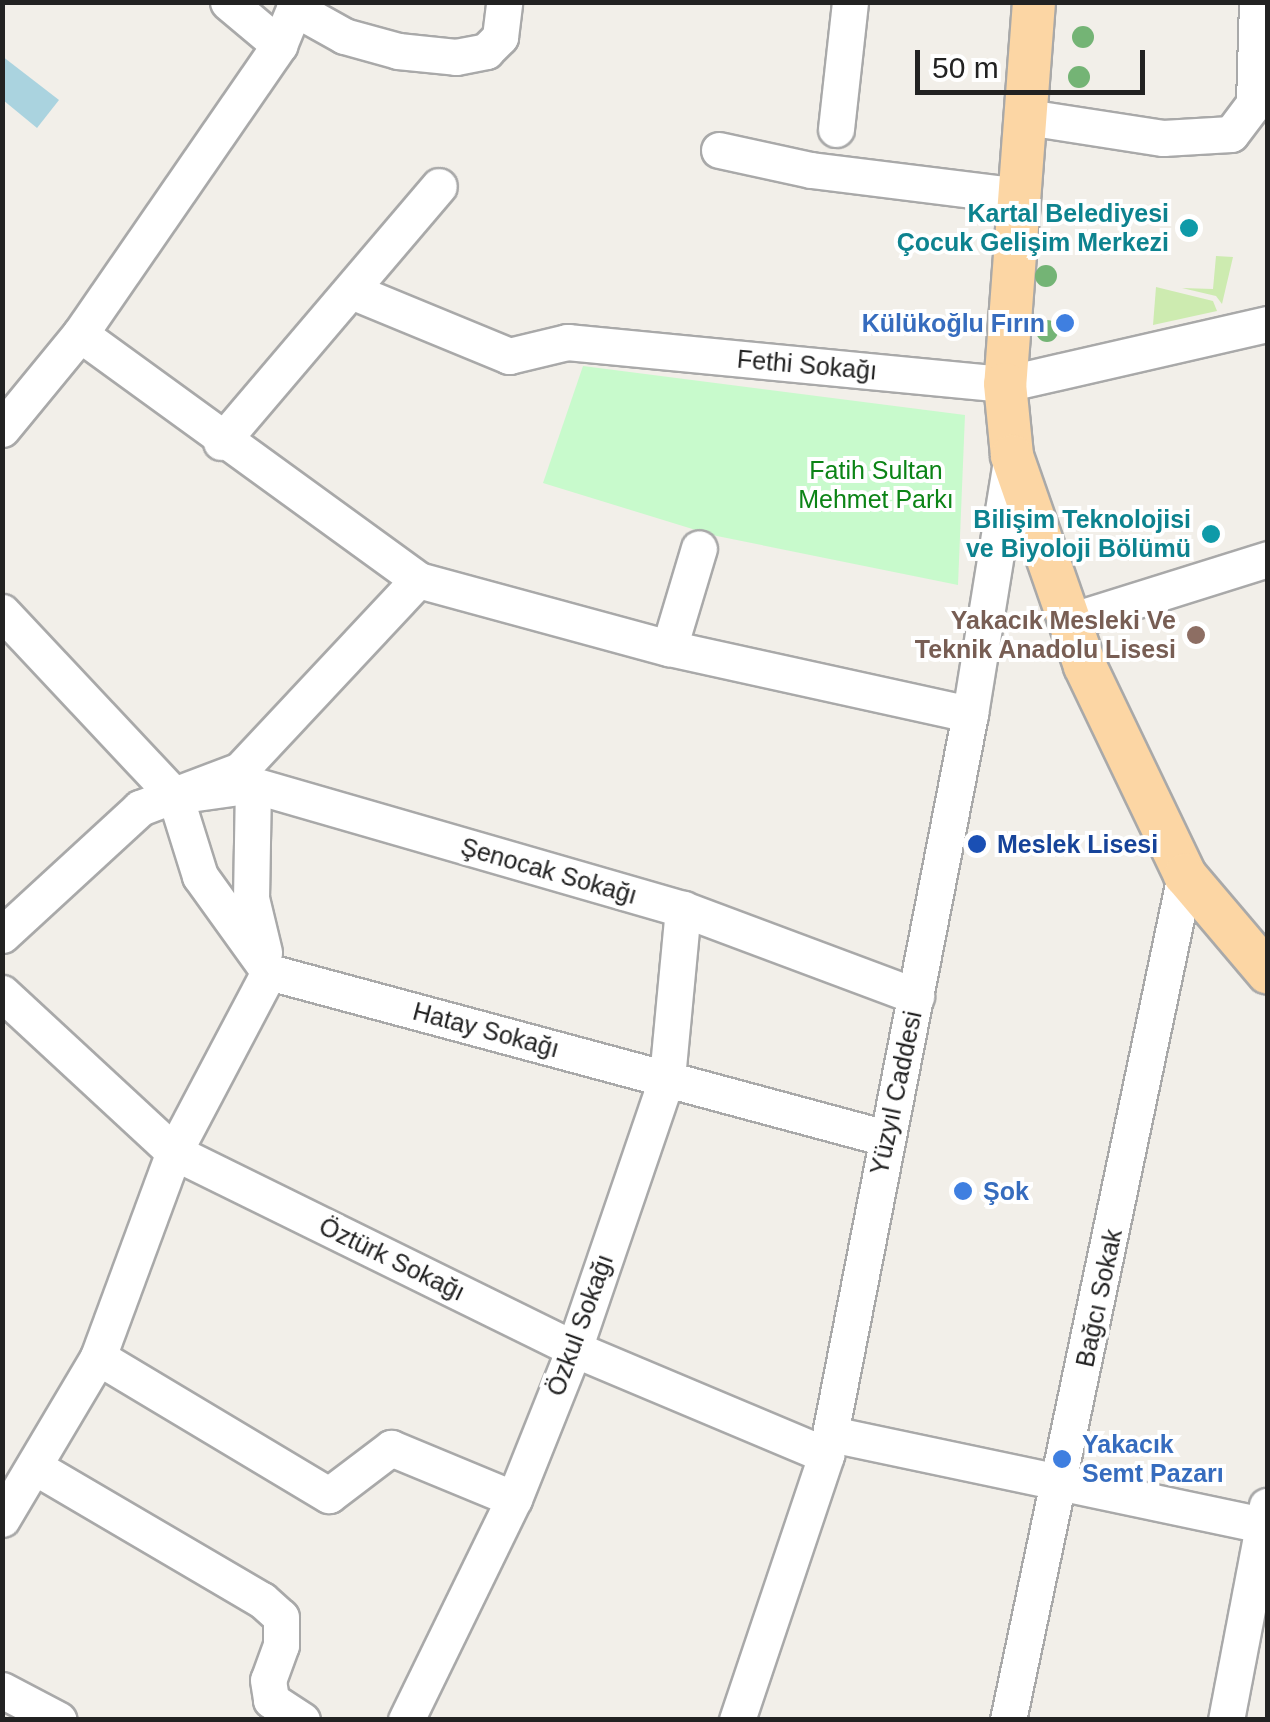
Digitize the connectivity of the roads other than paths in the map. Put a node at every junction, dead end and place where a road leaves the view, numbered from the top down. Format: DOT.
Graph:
graph roads {
  1 [pos="228,2"];
  2 [pos="504,2"];
  3 [pos="850,2"];
  4 [pos="1034,2"];
  5 [pos="1257,2"];
  6 [pos="295,5"];
  7 [pos="279,44"];
  8 [pos="1027,118"];
  9 [pos="836,128"];
  10 [pos="719,150"];
  11 [pos="439,186"];
  12 [pos="1020,196"];
  13 [pos="354,292"];
  14 [pos="1268,324"];
  15 [pos="80,334"];
  16 [pos="1005,384"];
  17 [pos="2,429"];
  18 [pos="221,442"];
  19 [pos="1012,456"];
  20 [pos="699,548"];
  21 [pos="1268,559"];
  22 [pos="418,580"];
  23 [pos="2,612"];
  24 [pos="1070,621"];
  25 [pos="669,648"];
  26 [pos="970,714"];
  27 [pos="253,785"];
  28 [pos="175,796"];
  29 [pos="1185,876"];
  30 [pos="683,909"];
  31 [pos="2,935"];
  32 [pos="269,972"];
  33 [pos="1268,973"];
  34 [pos="2,993"];
  35 [pos="916,996"];
  36 [pos="667,1078"];
  37 [pos="886,1138"];
  38 [pos="174,1152"];
  39 [pos="574,1349"];
  40 [pos="98,1358"];
  41 [pos="828,1444"];
  42 [pos="36,1467"];
  43 [pos="1062,1482"];
  44 [pos="514,1499"];
  45 [pos="1265,1515"];
  46 [pos="2,1519"];
  47 [pos="2,1690"];
  48 [pos="58,1720"];
  49 [pos="302,1720"];
  50 [pos="406,1720"];
  51 [pos="736,1720"];
  52 [pos="1008,1720"];
  53 [pos="1226,1720"];
  1 -- 7 [label="street"];
  2 -- 6 [label="street"];
  3 -- 9 [label="street"];
  4 -- 8 [label="main road"];
  5 -- 8 [label="street"];
  6 -- 7 [label="street"];
  7 -- 15 [label="street"];
  8 -- 12 [label="main road"];
  10 -- 12 [label="street"];
  11 -- 13 [label="street"];
  12 -- 16 [label="main road"];
  13 -- 16 [label="street, Fethi Sokağı"];
  13 -- 18 [label="street"];
  14 -- 16 [label="street, Fethi Sokağı"];
  15 -- 17 [label="street"];
  15 -- 18 [label="street"];
  16 -- 19 [label="main road"];
  18 -- 22 [label="street"];
  19 -- 24 [label="main road"];
  19 -- 26 [label="street, Yüzyıl Caddesi"];
  20 -- 25 [label="street"];
  21 -- 24 [label="street"];
  22 -- 25 [label="street"];
  22 -- 28 [label="street"];
  23 -- 28 [label="street"];
  24 -- 29 [label="main road"];
  25 -- 26 [label="street"];
  26 -- 35 [label="street, Yüzyıl Caddesi"];
  27 -- 28 [label="street, Şenocak Sokağı"];
  27 -- 30 [label="street, Şenocak Sokağı"];
  27 -- 32 [label="street"];
  28 -- 31 [label="street"];
  28 -- 32 [label="street"];
  29 -- 33 [label="main road"];
  29 -- 43 [label="street, Bağcı Sokak"];
  30 -- 35 [label="street, Şenocak Sokağı"];
  30 -- 36 [label="street, Özkul Sokağı"];
  32 -- 36 [label="street, Hatay Sokağı"];
  32 -- 38 [label="street"];
  34 -- 38 [label="street, Öztürk Sokağı"];
  35 -- 37 [label="street, Yüzyıl Caddesi"];
  36 -- 37 [label="street, Hatay Sokağı"];
  36 -- 39 [label="street, Özkul Sokağı"];
  37 -- 41 [label="street, Yüzyıl Caddesi"];
  38 -- 39 [label="street, Öztürk Sokağı"];
  38 -- 40 [label="street"];
  39 -- 41 [label="street, Öztürk Sokağı"];
  39 -- 44 [label="street, Özkul Sokağı"];
  40 -- 42 [label="street"];
  40 -- 44 [label="street"];
  41 -- 43 [label="street, Öztürk Sokağı"];
  41 -- 51 [label="street, Yüzyıl Caddesi"];
  42 -- 46 [label="street"];
  42 -- 49 [label="street"];
  43 -- 45 [label="street, Öztürk Sokağı"];
  43 -- 52 [label="street, Bağcı Sokak"];
  44 -- 50 [label="street, Özkul Sokağı"];
  45 -- 53 [label="street"];
  47 -- 48 [label="street"];
}
